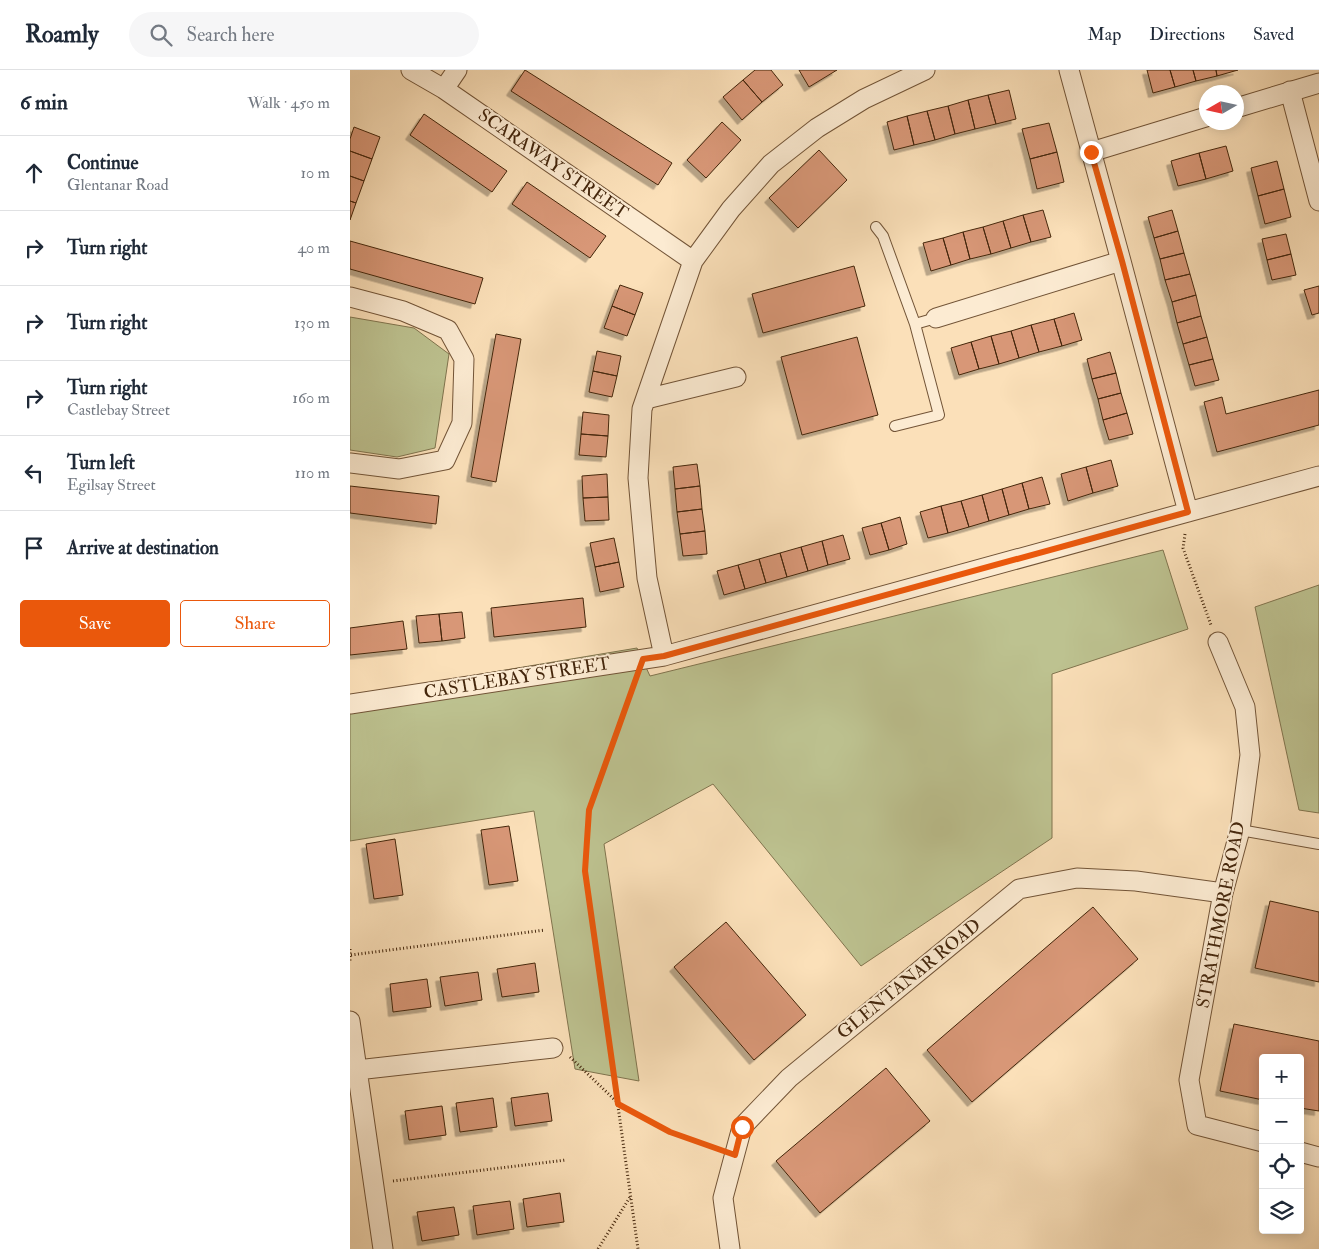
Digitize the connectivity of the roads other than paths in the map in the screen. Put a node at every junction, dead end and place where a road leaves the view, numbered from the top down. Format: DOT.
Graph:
graph roads {
  1 [pos="411,70"];
  2 [pos="457,70"];
  3 [pos="925,70"];
  4 [pos="1068,70"];
  5 [pos="1319,83"];
  6 [pos="444,89"];
  7 [pos="1290,91"];
  8 [pos="1244,105"];
  9 [pos="1199,119"];
  10 [pos="1091,152"];
  11 [pos="1319,200"];
  12 [pos="876,227"];
  13 [pos="693,261"];
  14 [pos="1122,261"];
  15 [pos="350,297"];
  16 [pos="936,318"];
  17 [pos="915,324"];
  18 [pos="736,377"];
  19 [pos="646,399"];
  20 [pos="895,426"];
  21 [pos="350,463"];
  22 [pos="1319,476"];
  23 [pos="1188,512"];
  24 [pos="1218,642"];
  25 [pos="664,656"];
  26 [pos="350,704"];
  27 [pos="1240,830"];
  28 [pos="1319,844"];
  29 [pos="1223,893"];
  30 [pos="350,1021"];
  31 [pos="553,1048"];
  32 [pos="357,1070"];
  33 [pos="1259,1141"];
  34 [pos="1304,1153"];
  35 [pos="1319,1157"];
  36 [pos="382,1249"];
  37 [pos="730,1249"];
  1 -- 6 [label="street, SCARAWAY STREET"];
  2 -- 6 [label="street"];
  3 -- 13 [label="street"];
  4 -- 10 [label="street"];
  5 -- 7 [label="street"];
  6 -- 13 [label="street, SCARAWAY STREET"];
  7 -- 8 [label="street"];
  7 -- 11 [label="street"];
  9 -- 10 [label="street"];
  10 -- 14 [label="street"];
  12 -- 17 [label="lane"];
  13 -- 19 [label="street"];
  14 -- 16 [label="street"];
  14 -- 23 [label="street"];
  15 -- 21 [label="street"];
  16 -- 17 [label="lane"];
  17 -- 20 [label="lane"];
  18 -- 19 [label="street"];
  19 -- 25 [label="street"];
  22 -- 23 [label="street, CASTLEBAY STREET"];
  23 -- 25 [label="street, CASTLEBAY STREET"];
  24 -- 27 [label="street, STRATHMORE ROAD"];
  25 -- 26 [label="street, CASTLEBAY STREET"];
  27 -- 28 [label="lane"];
  27 -- 29 [label="street, STRATHMORE ROAD"];
  29 -- 33 [label="street, STRATHMORE ROAD"];
  29 -- 37 [label="street, GLENTANAR ROAD"];
  30 -- 32 [label="street"];
  31 -- 32 [label="street"];
  32 -- 36 [label="street"];
  34 -- 35 [label="street"];
}
